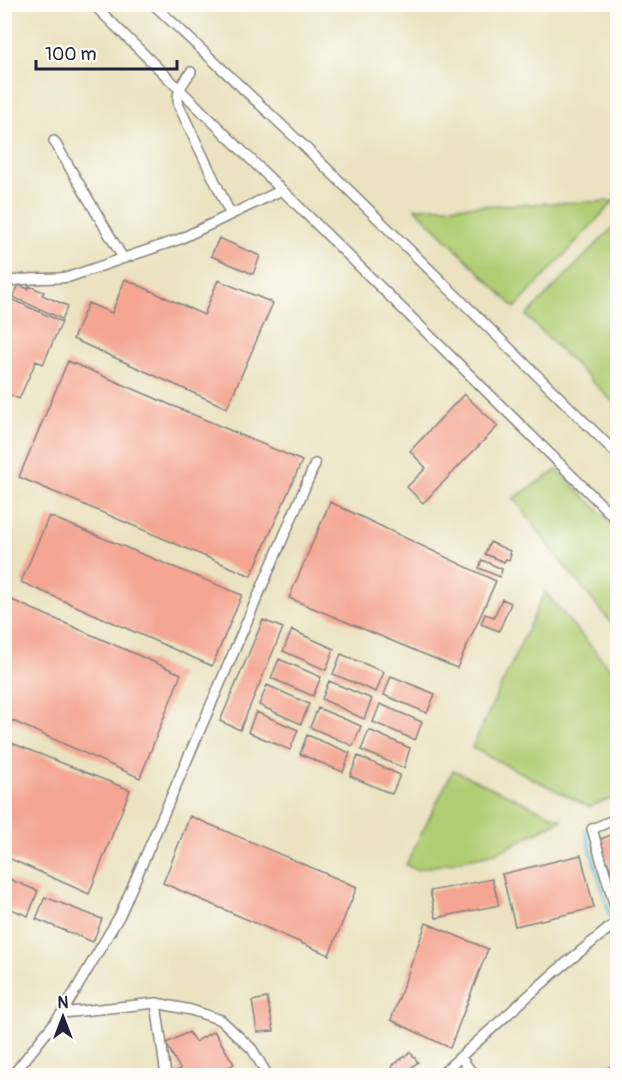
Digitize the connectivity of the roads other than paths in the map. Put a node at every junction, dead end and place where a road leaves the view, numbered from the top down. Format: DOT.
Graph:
graph roads {
  1 [pos="93,4"];
  2 [pos="153,4"];
  3 [pos="191,72"];
  4 [pos="180,88"];
  5 [pos="54,141"];
  6 [pos="282,190"];
  7 [pos="231,214"];
  8 [pos="123,258"];
  9 [pos="4,283"];
  10 [pos="618,455"];
  11 [pos="315,464"];
  12 [pos="618,521"];
  13 [pos="618,818"];
  14 [pos="618,919"];
  15 [pos="156,1003"];
  16 [pos="62,1013"];
  17 [pos="460,1057"];
  18 [pos="618,1066"];
  19 [pos="12,1076"];
  20 [pos="166,1076"];
  21 [pos="268,1076"];
  22 [pos="440,1076"];
  23 [pos="475,1076"];
  24 [pos="607,1076"];
  1 -- 4 [label="street"];
  2 -- 10 [label="street"];
  3 -- 4 [label="street"];
  4 -- 6 [label="street"];
  4 -- 7 [label="street"];
  5 -- 8 [label="street"];
  6 -- 7 [label="street"];
  6 -- 12 [label="street"];
  7 -- 8 [label="street"];
  8 -- 9 [label="street"];
  11 -- 16 [label="street"];
  13 -- 14 [label="street"];
  14 -- 17 [label="street"];
  15 -- 16 [label="street"];
  15 -- 20 [label="street"];
  15 -- 21 [label="street"];
  16 -- 19 [label="street"];
  17 -- 22 [label="street"];
  17 -- 23 [label="street"];
  18 -- 24 [label="street"];
}
